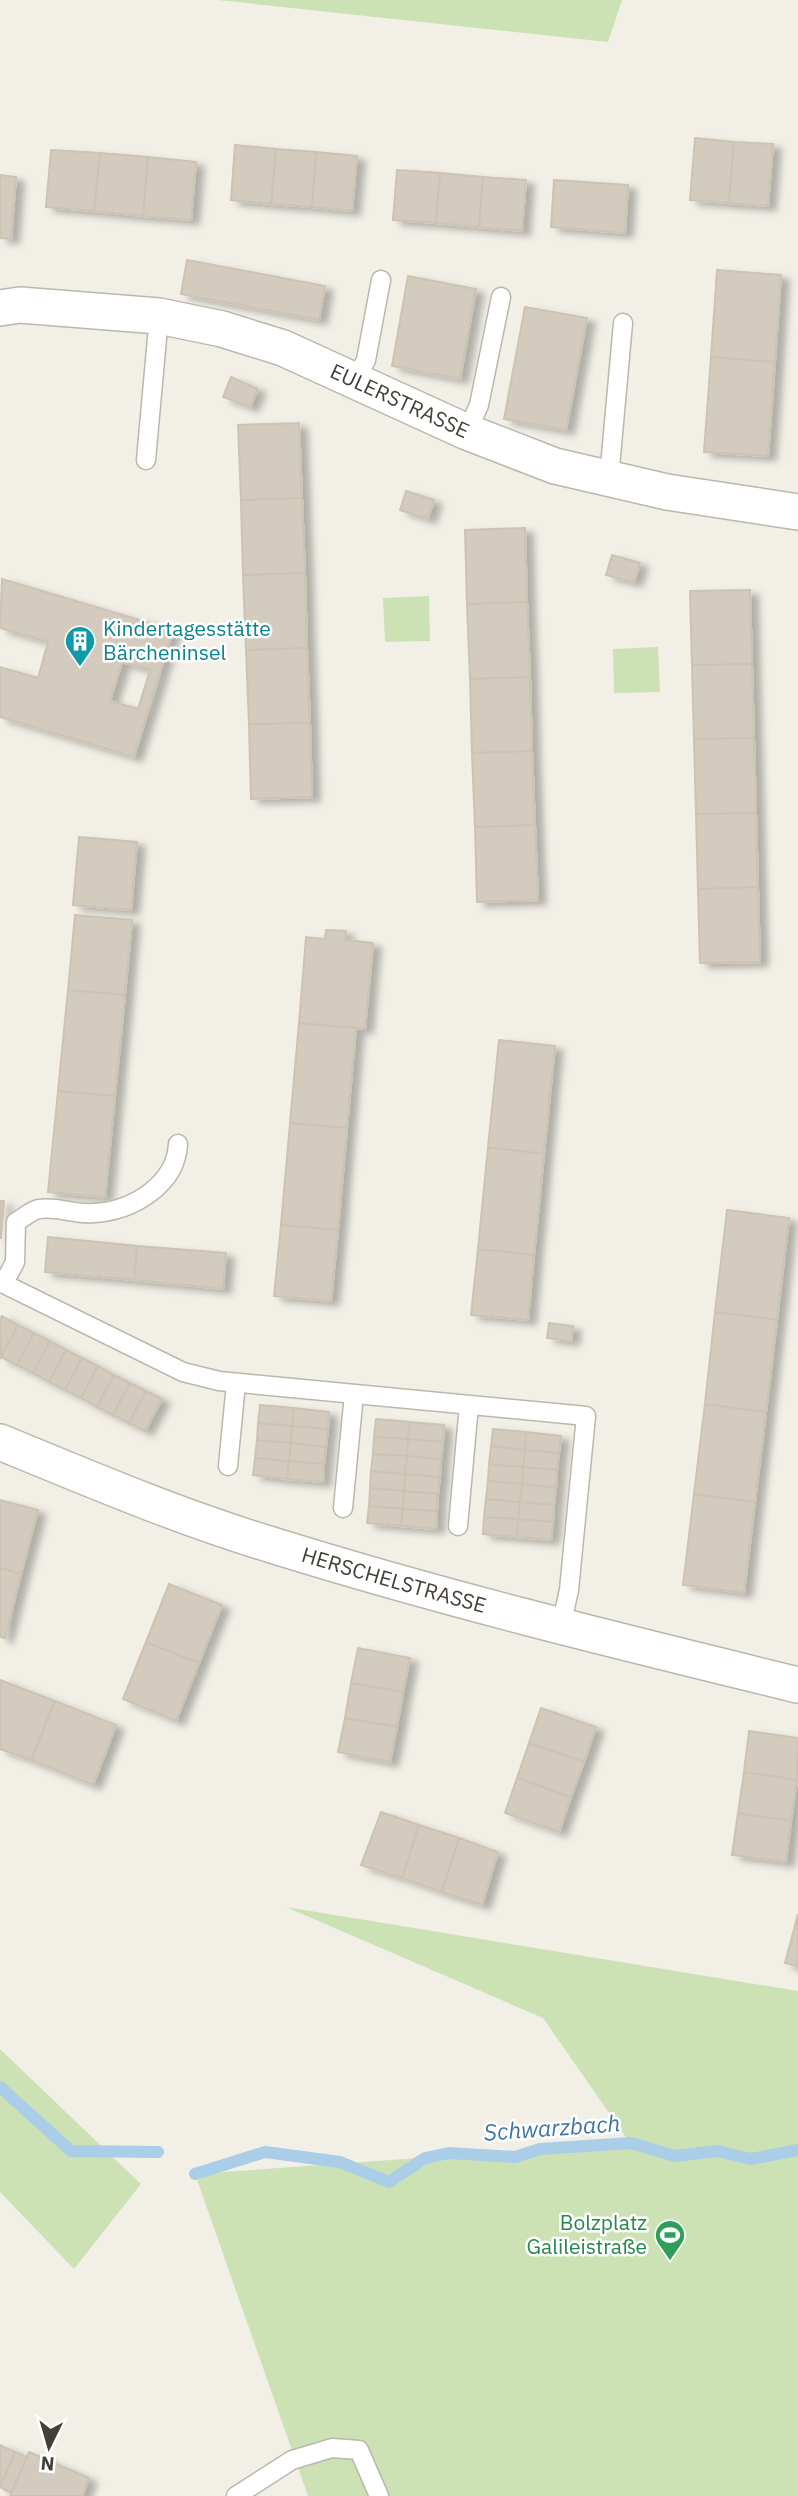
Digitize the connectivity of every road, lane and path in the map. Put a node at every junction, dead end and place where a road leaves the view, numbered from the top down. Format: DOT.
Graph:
graph roads {
  1 [pos="381,280"];
  2 [pos="501,296"];
  3 [pos="0,308"];
  4 [pos="159,316"];
  5 [pos="623,323"];
  6 [pos="355,381"];
  7 [pos="467,432"];
  8 [pos="146,460"];
  9 [pos="608,478"];
  10 [pos="798,512"];
  11 [pos="178,1144"];
  12 [pos="2,1282"];
  13 [pos="236,1383"];
  14 [pos="354,1394"];
  15 [pos="470,1405"];
  16 [pos="0,1442"];
  17 [pos="228,1466"];
  18 [pos="343,1508"];
  19 [pos="458,1527"];
  20 [pos="561,1626"];
  21 [pos="798,1685"];
  22 [pos="236,2496"];
  23 [pos="379,2496"];
  1 -- 6 [label="lane"];
  2 -- 7 [label="lane"];
  3 -- 4 [label="street, EULERSTRASSE"];
  4 -- 6 [label="street, EULERSTRASSE"];
  4 -- 8 [label="lane"];
  5 -- 9 [label="lane"];
  6 -- 7 [label="street, EULERSTRASSE"];
  7 -- 9 [label="street, EULERSTRASSE"];
  9 -- 10 [label="street, EULERSTRASSE"];
  11 -- 12 [label="lane"];
  12 -- 13 [label="lane"];
  13 -- 14 [label="lane"];
  13 -- 17 [label="lane"];
  14 -- 15 [label="lane"];
  14 -- 18 [label="lane"];
  15 -- 19 [label="lane"];
  15 -- 20 [label="lane"];
  16 -- 20 [label="street, HERSCHELSTRASSE"];
  20 -- 21 [label="street, HERSCHELSTRASSE"];
  22 -- 23 [label="lane"];
}
